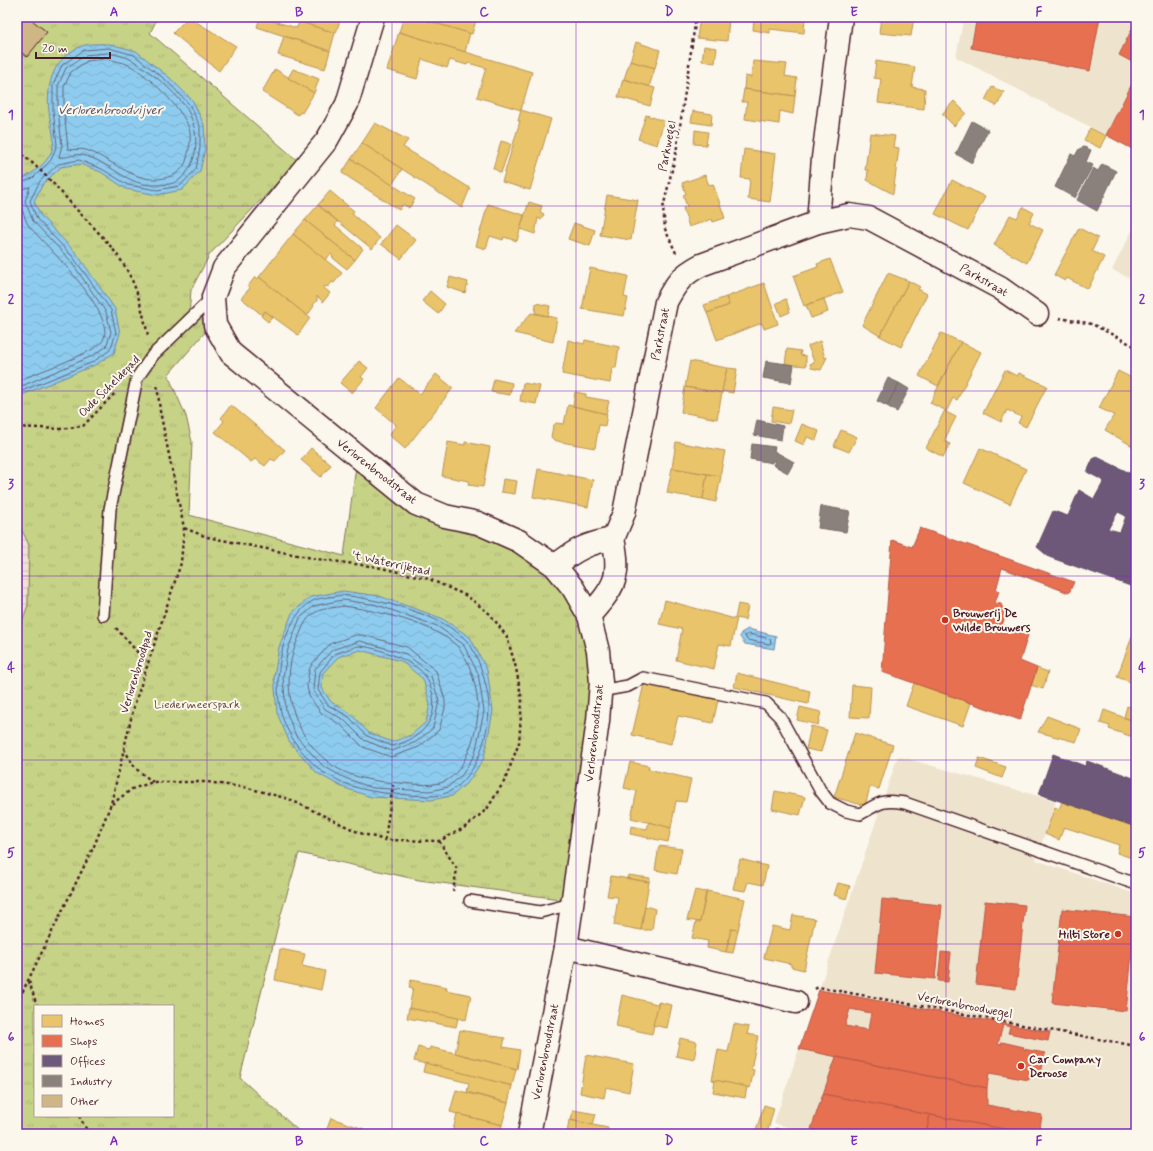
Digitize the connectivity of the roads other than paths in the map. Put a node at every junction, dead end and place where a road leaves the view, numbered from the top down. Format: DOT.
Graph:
graph roads {
  1 [pos="374,17"];
  2 [pos="841,17"];
  3 [pos="818,222"];
  4 [pos="213,297"];
  5 [pos="1037,314"];
  6 [pos="613,539"];
  7 [pos="555,566"];
  8 [pos="103,615"];
  9 [pos="589,616"];
  10 [pos="600,691"];
  11 [pos="1136,884"];
  12 [pos="470,901"];
  13 [pos="571,904"];
  14 [pos="566,946"];
  15 [pos="796,1002"];
  16 [pos="529,1134"];
  1 -- 4 [label="street, Verlorenbroodstraat"];
  2 -- 3 [label="street"];
  3 -- 5 [label="street, Parkstraat"];
  3 -- 6 [label="street, Parkstraat"];
  4 -- 7 [label="street, Verlorenbroodstraat"];
  4 -- 8 [label="lane"];
  6 -- 7 [label="street"];
  6 -- 9 [label="street"];
  7 -- 9 [label="street, Verlorenbroodstraat"];
  9 -- 10 [label="street, Verlorenbroodstraat"];
  10 -- 11 [label="lane"];
  10 -- 13 [label="street, Verlorenbroodstraat"];
  12 -- 13 [label="lane"];
  13 -- 14 [label="street, Verlorenbroodstraat"];
  14 -- 15 [label="street"];
  14 -- 16 [label="street, Verlorenbroodstraat"];
}
